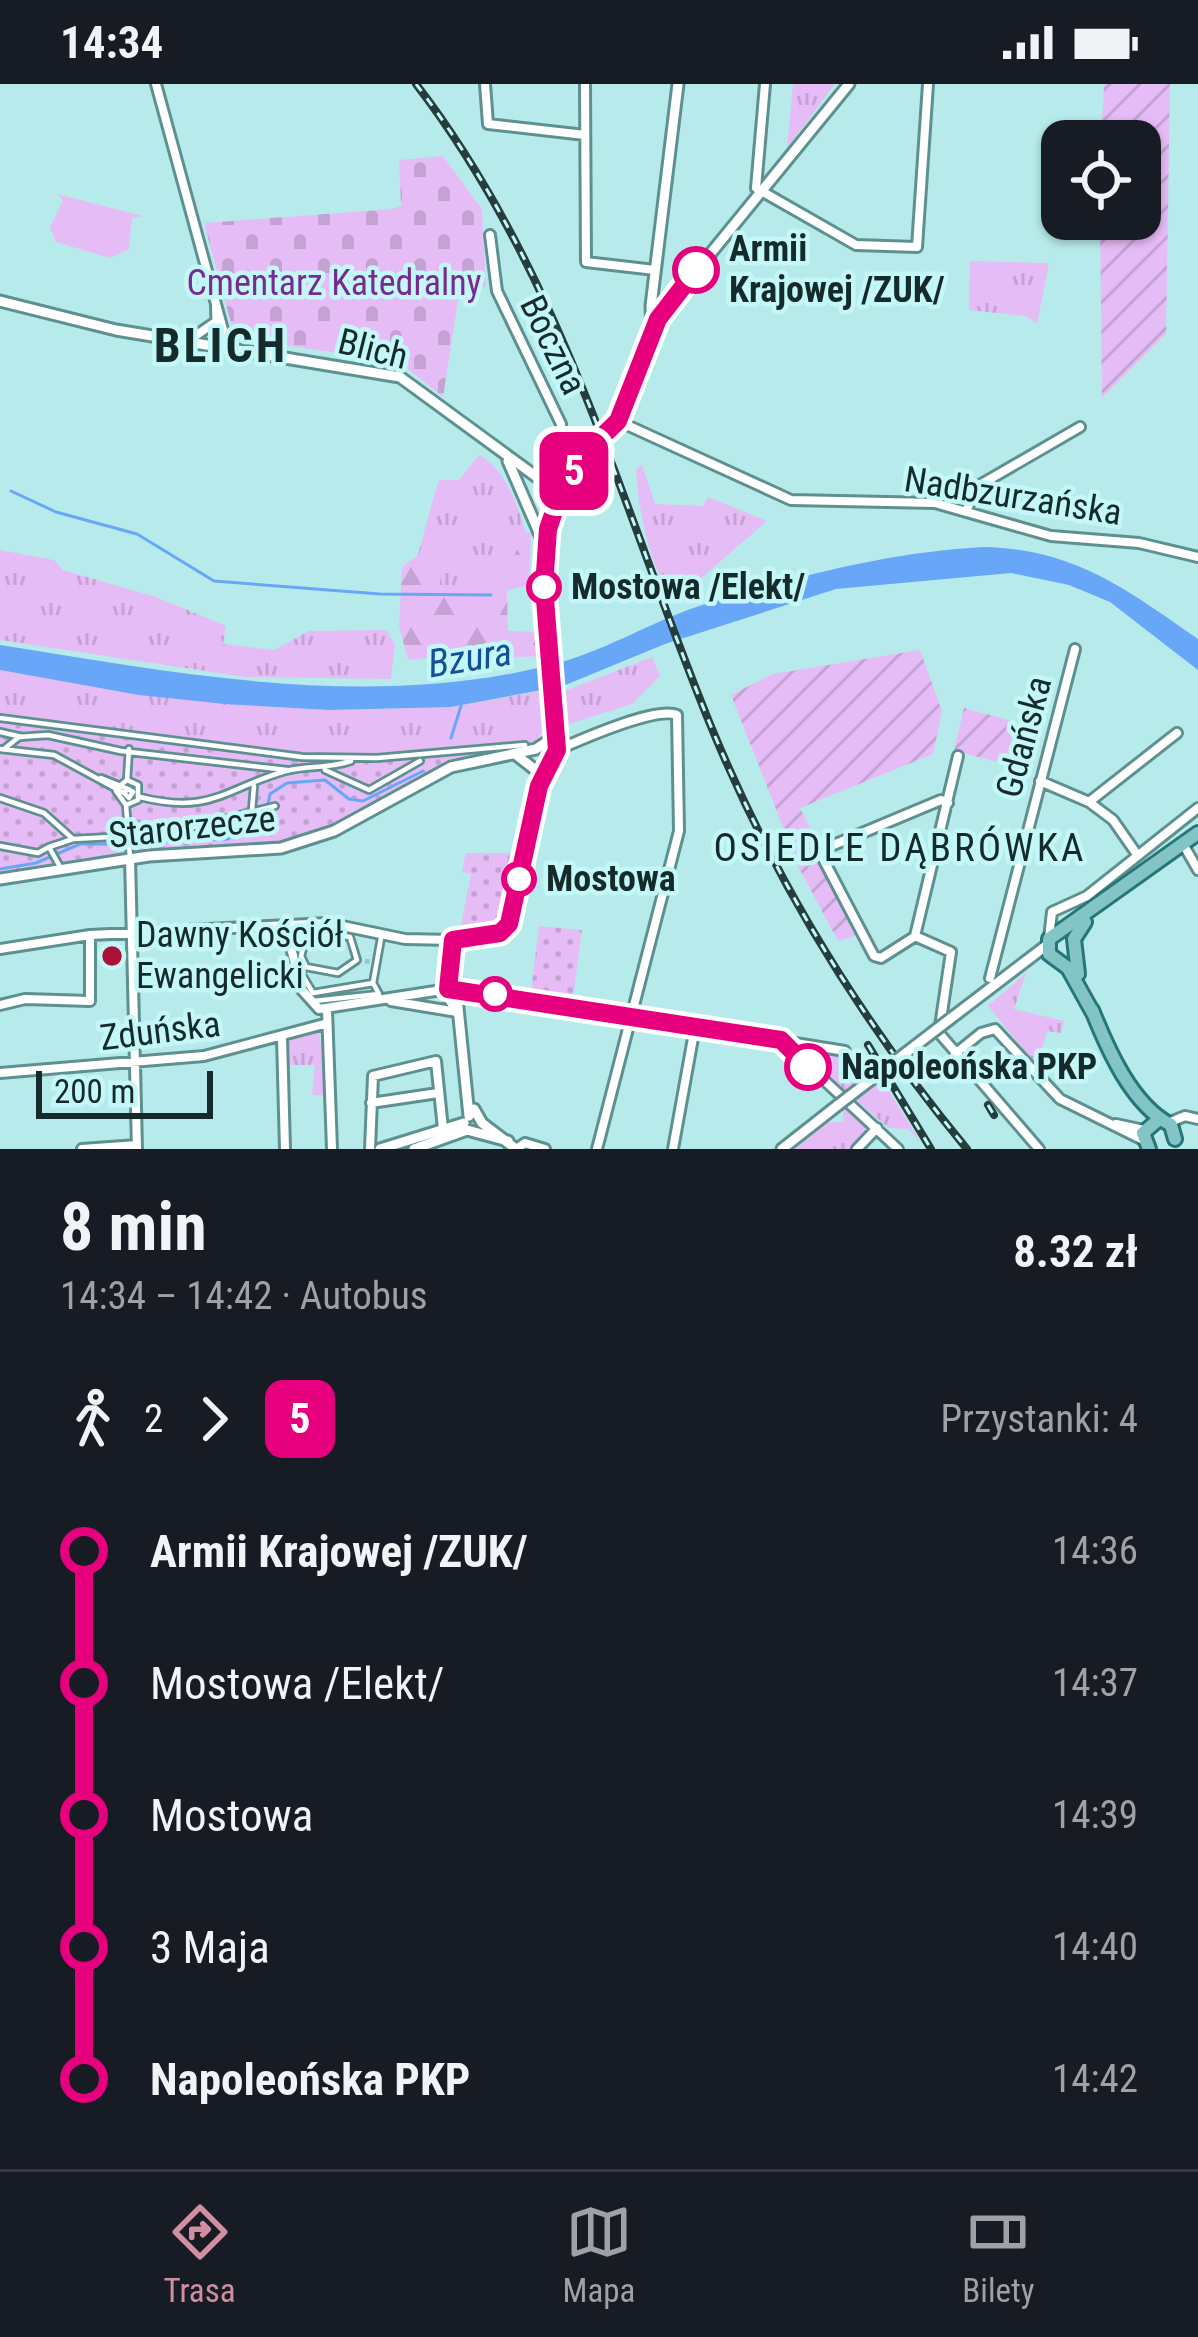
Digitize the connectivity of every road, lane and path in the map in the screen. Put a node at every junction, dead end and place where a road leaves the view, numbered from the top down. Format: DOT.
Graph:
graph roads {
  1 [pos="157,84"];
  2 [pos="484,84"];
  3 [pos="585,84"];
  4 [pos="678,84"];
  5 [pos="765,84"];
  6 [pos="928,84"];
  7 [pos="844,87"];
  8 [pos="585,135"];
  9 [pos="760,191"];
  10 [pos="490,235"];
  11 [pos="655,270"];
  12 [pos="216,298"];
  13 [pos="0,301"];
  14 [pos="215,322"];
  15 [pos="652,332"];
  16 [pos="187,341"];
  17 [pos="222,347"];
  18 [pos="618,421"];
  19 [pos="1080,427"];
  20 [pos="514,465"];
  21 [pos="570,476"];
  22 [pos="560,494"];
  23 [pos="966,511"];
  24 [pos="545,544"];
  25 [pos="1198,557"];
  26 [pos="1075,649"];
  27 [pos="0,718"];
  28 [pos="0,733"];
  29 [pos="1177,733"];
  30 [pos="22,736"];
  31 [pos="525,745"];
  32 [pos="2,749"];
  33 [pos="549,749"];
  34 [pos="129,751"];
  35 [pos="515,754"];
  36 [pos="958,756"];
  37 [pos="356,758"];
  38 [pos="420,761"];
  39 [pos="414,767"];
  40 [pos="287,770"];
  41 [pos="325,770"];
  42 [pos="435,771"];
  43 [pos="542,775"];
  44 [pos="127,780"];
  45 [pos="1040,781"];
  46 [pos="254,786"];
  47 [pos="117,787"];
  48 [pos="133,794"];
  49 [pos="0,798"];
  50 [pos="1089,802"];
  51 [pos="948,803"];
  52 [pos="126,805"];
  53 [pos="270,806"];
  54 [pos="1198,808"];
  55 [pos="252,810"];
  56 [pos="128,826"];
  57 [pos="1198,833"];
  58 [pos="130,836"];
  59 [pos="73,839"];
  60 [pos="1183,844"];
  61 [pos="0,845"];
  62 [pos="52,851"];
  63 [pos="1136,854"];
  64 [pos="130,858"];
  65 [pos="59,865"];
  66 [pos="1198,870"];
  67 [pos="0,879"];
  68 [pos="286,929"];
  69 [pos="131,933"];
  70 [pos="354,934"];
  71 [pos="90,935"];
  72 [pos="915,936"];
  73 [pos="381,938"];
  74 [pos="453,940"];
  75 [pos="293,944"];
  76 [pos="302,945"];
  77 [pos="1060,945"];
  78 [pos="0,949"];
  79 [pos="368,961"];
  80 [pos="304,969"];
  81 [pos="338,973"];
  82 [pos="990,978"];
  83 [pos="373,983"];
  84 [pos="322,984"];
  85 [pos="356,987"];
  86 [pos="452,988"];
  87 [pos="336,990"];
  88 [pos="308,991"];
  89 [pos="320,993"];
  90 [pos="369,998"];
  91 [pos="334,1000"];
  92 [pos="0,1005"];
  93 [pos="327,1010"];
  94 [pos="457,1012"];
  95 [pos="633,1018"];
  96 [pos="324,1024"];
  97 [pos="694,1027"];
  98 [pos="282,1038"];
  99 [pos="781,1040"];
  100 [pos="845,1051"];
  101 [pos="956,1054"];
  102 [pos="133,1064"];
  103 [pos="0,1073"];
  104 [pos="438,1093"];
  105 [pos="371,1103"];
  106 [pos="1196,1119"];
  107 [pos="473,1123"];
  108 [pos="877,1128"];
  109 [pos="442,1129"];
  110 [pos="1160,1136"];
  111 [pos="513,1146"];
  112 [pos="137,1147"];
  113 [pos="427,1147"];
  114 [pos="82,1149"];
  115 [pos="285,1149"];
  116 [pos="332,1149"];
  117 [pos="370,1149"];
  118 [pos="380,1149"];
  119 [pos="414,1149"];
  120 [pos="545,1149"];
  121 [pos="597,1149"];
  122 [pos="673,1149"];
  123 [pos="782,1149"];
  124 [pos="857,1149"];
  125 [pos="898,1149"];
  126 [pos="1039,1149"];
  127 [pos="1188,1149"];
  1 -- 12 [label="street"];
  2 -- 8 [label="street"];
  3 -- 8 [label="street"];
  4 -- 11 [label="street"];
  5 -- 9 [label="street"];
  6 -- 9 [label="street"];
  7 -- 9 [label="street"];
  8 -- 11 [label="street"];
  9 -- 15 [label="street"];
  10 -- 21 [label="street, Boczna"];
  11 -- 15 [label="street"];
  12 -- 14 [label="street"];
  12 -- 17 [label="street"];
  13 -- 16 [label="street, Blich"];
  14 -- 16 [label="street"];
  14 -- 17 [label="street"];
  15 -- 18 [label="street"];
  16 -- 17 [label="street, Blich"];
  17 -- 20 [label="street, Blich"];
  18 -- 21 [label="street"];
  18 -- 23 [label="street, Nadbzurzańska"];
  19 -- 23 [label="street"];
  20 -- 22 [label="street, Blich"];
  20 -- 24 [label="street"];
  21 -- 22 [label="street"];
  22 -- 24 [label="street"];
  23 -- 25 [label="street, Nadbzurzańska"];
  24 -- 33 [label="street"];
  26 -- 45 [label="street, Gdańska"];
  27 -- 37 [label="street"];
  28 -- 30 [label="street"];
  29 -- 50 [label="street"];
  30 -- 32 [label="street"];
  30 -- 34 [label="street"];
  31 -- 37 [label="street"];
  32 -- 47 [label="street"];
  33 -- 35 [label="street, Starorzecze"];
  33 -- 43 [label="street"];
  33 -- 95 [label="street"];
  34 -- 40 [label="street"];
  34 -- 44 [label="street"];
  35 -- 43 [label="street"];
  35 -- 64 [label="street, Starorzecze"];
  36 -- 51 [label="street"];
  37 -- 41 [label="street"];
  38 -- 39 [label="street"];
  39 -- 41 [label="street"];
  39 -- 42 [label="street"];
  40 -- 41 [label="street"];
  40 -- 46 [label="street"];
  43 -- 74 [label="street"];
  44 -- 47 [label="street"];
  44 -- 48 [label="street"];
  45 -- 50 [label="street"];
  45 -- 82 [label="street, Gdańska"];
  46 -- 48 [label="street"];
  46 -- 55 [label="street"];
  47 -- 48 [label="street"];
  47 -- 52 [label="street"];
  48 -- 52 [label="street"];
  49 -- 59 [label="street"];
  50 -- 63 [label="street"];
  51 -- 72 [label="street"];
  51 -- 72 [label="street"];
  52 -- 56 [label="street"];
  53 -- 55 [label="street"];
  54 -- 63 [label="street"];
  55 -- 56 [label="street"];
  56 -- 58 [label="street"];
  57 -- 60 [label="main road"];
  58 -- 59 [label="street"];
  58 -- 64 [label="street"];
  59 -- 62 [label="street"];
  60 -- 66 [label="street"];
  60 -- 77 [label="main road"];
  61 -- 62 [label="street"];
  62 -- 65 [label="street"];
  63 -- 77 [label="street"];
  64 -- 67 [label="street, Starorzecze"];
  64 -- 69 [label="street"];
  68 -- 69 [label="street"];
  68 -- 70 [label="street"];
  68 -- 80 [label="street"];
  69 -- 71 [label="street"];
  69 -- 102 [label="street"];
  70 -- 74 [label="street"];
  70 -- 76 [label="street"];
  70 -- 79 [label="street"];
  71 -- 78 [label="street"];
  71 -- 92 [label="street"];
  72 -- 101 [label="street"];
  73 -- 79 [label="street"];
  74 -- 86 [label="street"];
  75 -- 76 [label="street"];
  76 -- 80 [label="street"];
  77 -- 110 [label="main road"];
  77 -- 123 [label="street, bridge"];
  79 -- 81 [label="street"];
  79 -- 83 [label="street"];
  80 -- 81 [label="street"];
  80 -- 88 [label="street"];
  80 -- 93 [label="street"];
  81 -- 87 [label="street"];
  83 -- 85 [label="street"];
  83 -- 90 [label="street"];
  84 -- 89 [label="street"];
  85 -- 87 [label="street"];
  85 -- 90 [label="street"];
  86 -- 90 [label="street"];
  86 -- 94 [label="street"];
  86 -- 95 [label="street"];
  87 -- 89 [label="street"];
  87 -- 91 [label="street"];
  88 -- 89 [label="street"];
  88 -- 91 [label="street"];
  90 -- 91 [label="street"];
  90 -- 93 [label="street"];
  90 -- 94 [label="street"];
  93 -- 96 [label="street"];
  94 -- 107 [label="street"];
  95 -- 97 [label="street"];
  95 -- 121 [label="street"];
  96 -- 98 [label="street, Zduńska"];
  96 -- 116 [label="street"];
  97 -- 99 [label="street"];
  97 -- 122 [label="street"];
  98 -- 102 [label="street, Zduńska"];
  98 -- 115 [label="street"];
  99 -- 100 [label="street"];
  99 -- 108 [label="street"];
  101 -- 110 [label="street"];
  101 -- 126 [label="street"];
  102 -- 103 [label="street, Zduńska"];
  102 -- 112 [label="street"];
  104 -- 105 [label="street"];
  104 -- 105 [label="street"];
  104 -- 109 [label="street"];
  105 -- 117 [label="street"];
  106 -- 110 [label="street"];
  107 -- 109 [label="street"];
  107 -- 111 [label="street"];
  107 -- 113 [label="street"];
  108 -- 124 [label="street"];
  108 -- 125 [label="street"];
  109 -- 118 [label="street"];
  110 -- 127 [label="main road"];
  111 -- 120 [label="street"];
  112 -- 114 [label="street"];
  113 -- 119 [label="street"];
}
